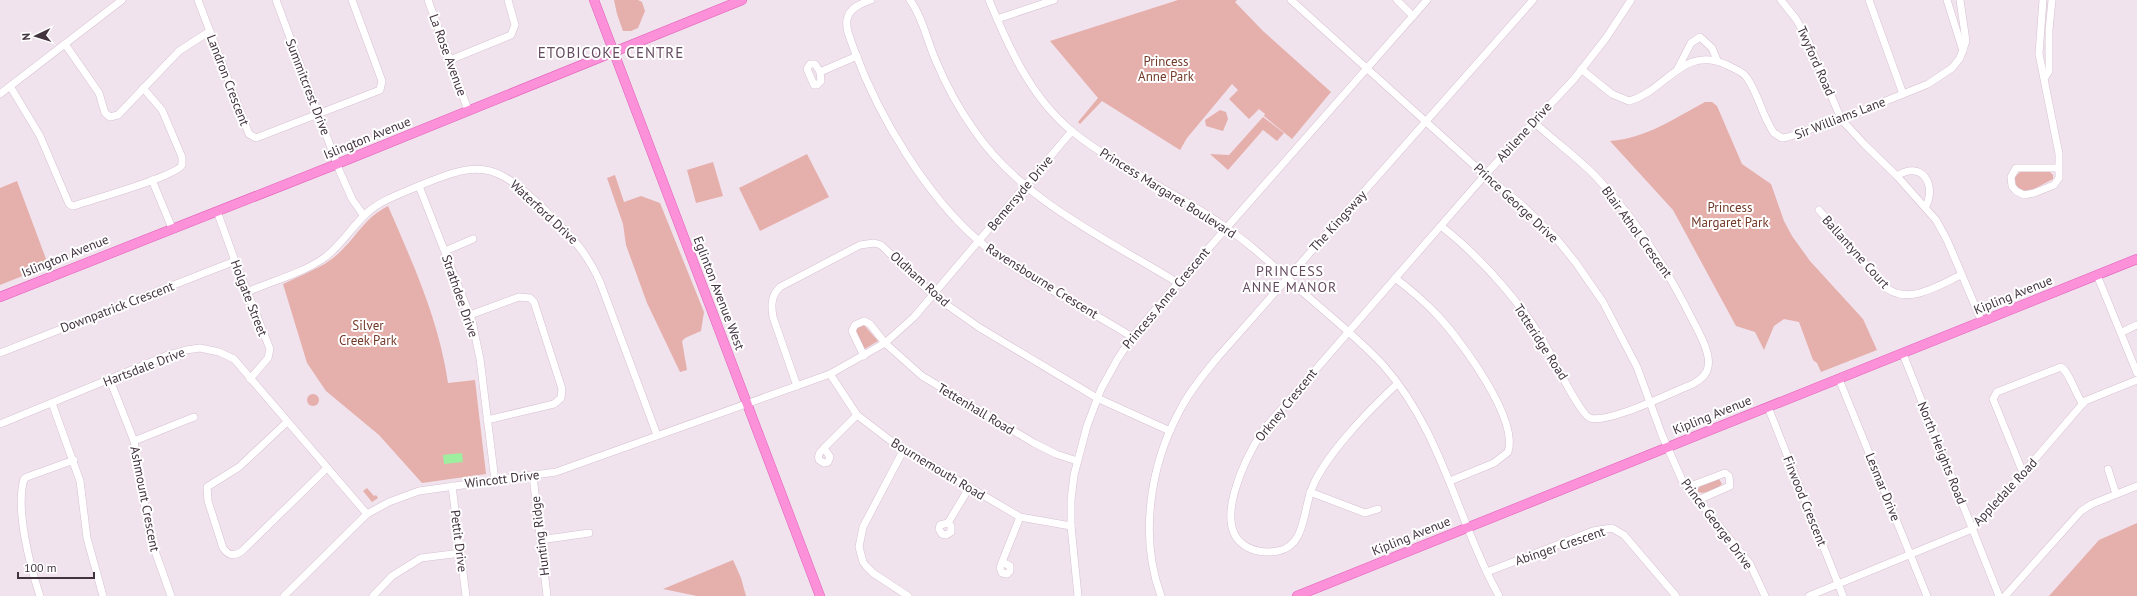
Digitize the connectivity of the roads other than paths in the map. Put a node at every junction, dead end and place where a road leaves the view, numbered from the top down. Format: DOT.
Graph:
graph roads {
  1 [pos="122,0"];
  2 [pos="198,0"];
  3 [pos="276,0"];
  4 [pos="352,0"];
  5 [pos="428,0"];
  6 [pos="508,0"];
  7 [pos="594,0"];
  8 [pos="742,0"];
  9 [pos="871,0"];
  10 [pos="910,0"];
  11 [pos="989,0"];
  12 [pos="1054,0"];
  13 [pos="1291,0"];
  14 [pos="1397,0"];
  15 [pos="1427,0"];
  16 [pos="1533,0"];
  17 [pos="1631,0"];
  18 [pos="1781,0"];
  19 [pos="1869,0"];
  20 [pos="1946,0"];
  21 [pos="1960,0"];
  22 [pos="2043,0"];
  23 [pos="2052,0"];
  24 [pos="1414,16"];
  25 [pos="997,19"];
  26 [pos="210,30"];
  27 [pos="65,44"];
  28 [pos="1963,51"];
  29 [pos="613,52"];
  30 [pos="857,56"];
  31 [pos="450,60"];
  32 [pos="1717,60"];
  33 [pos="1367,69"];
  34 [pos="1582,69"];
  35 [pos="1677,70"];
  36 [pos="820,72"];
  37 [pos="2045,77"];
  38 [pos="10,86"];
  39 [pos="143,88"];
  40 [pos="0,94"];
  41 [pos="1903,94"];
  42 [pos="468,110"];
  43 [pos="319,114"];
  44 [pos="1841,119"];
  45 [pos="1427,121"];
  46 [pos="1534,122"];
  47 [pos="1072,131"];
  48 [pos="337,164"];
  49 [pos="2057,168"];
  50 [pos="1485,175"];
  51 [pos="1897,176"];
  52 [pos="152,180"];
  53 [pos="419,186"];
  54 [pos="1026,187"];
  55 [pos="1926,206"];
  56 [pos="1819,210"];
  57 [pos="218,211"];
  58 [pos="364,216"];
  59 [pos="1441,226"];
  60 [pos="1227,227"];
  61 [pos="172,228"];
  62 [pos="473,240"];
  63 [pos="979,241"];
  64 [pos="445,251"];
  65 [pos="2137,259"];
  66 [pos="235,260"];
  67 [pos="1961,275"];
  68 [pos="2097,275"];
  69 [pos="1395,278"];
  70 [pos="1288,279"];
  71 [pos="1178,283"];
  72 [pos="247,292"];
  73 [pos="934,294"];
  74 [pos="0,297"];
  75 [pos="470,315"];
  76 [pos="1982,322"];
  77 [pos="2137,325"];
  78 [pos="1348,332"];
  79 [pos="2122,332"];
  80 [pos="1132,337"];
  81 [pos="885,343"];
  82 [pos="0,353"];
  83 [pos="1903,354"];
  84 [pos="864,356"];
  85 [pos="2137,373"];
  86 [pos="830,374"];
  87 [pos="1839,378"];
  88 [pos="250,379"];
  89 [pos="110,380"];
  90 [pos="2137,380"];
  91 [pos="1397,384"];
  92 [pos="797,386"];
  93 [pos="1097,398"];
  94 [pos="1650,401"];
  95 [pos="52,403"];
  96 [pos="747,403"];
  97 [pos="2083,404"];
  98 [pos="1768,407"];
  99 [pos="857,415"];
  100 [pos="194,417"];
  101 [pos="487,420"];
  102 [pos="287,422"];
  103 [pos="0,423"];
  104 [pos="1170,431"];
  105 [pos="656,435"];
  106 [pos="134,441"];
  107 [pos="1668,447"];
  108 [pos="824,448"];
  109 [pos="904,449"];
  110 [pos="74,460"];
  111 [pos="1077,461"];
  112 [pos="327,468"];
  113 [pos="2108,469"];
  114 [pos="2023,474"];
  115 [pos="533,476"];
  116 [pos="494,481"];
  117 [pos="1450,481"];
  118 [pos="452,486"];
  119 [pos="2137,486"];
  120 [pos="1688,487"];
  121 [pos="969,488"];
  122 [pos="1310,492"];
  123 [pos="2116,494"];
  124 [pos="1698,500"];
  125 [pos="1378,509"];
  126 [pos="367,514"];
  127 [pos="1020,518"];
  128 [pos="948,523"];
  129 [pos="1071,526"];
  130 [pos="1468,527"];
  131 [pos="1972,529"];
  132 [pos="589,533"];
  133 [pos="540,540"];
  134 [pos="461,553"];
  135 [pos="1910,554"];
  136 [pos="1002,562"];
  137 [pos="1487,572"];
  138 [pos="1838,585"];
  139 [pos="40,596"];
  140 [pos="103,596"];
  141 [pos="171,596"];
  142 [pos="284,596"];
  143 [pos="373,596"];
  144 [pos="466,596"];
  145 [pos="547,596"];
  146 [pos="820,596"];
  147 [pos="908,596"];
  148 [pos="1078,596"];
  149 [pos="1161,596"];
  150 [pos="1297,596"];
  151 [pos="1499,596"];
  152 [pos="1676,596"];
  153 [pos="1765,596"];
  154 [pos="1809,596"];
  155 [pos="1843,596"];
  156 [pos="1927,596"];
  157 [pos="1999,596"];
  158 [pos="2005,596"];
  1 -- 27 [label="street"];
  2 -- 26 [label="street, Landron Crescent"];
  3 -- 43 [label="street, Summitcrest Drive"];
  4 -- 43 [label="street"];
  5 -- 31 [label="street, La Rose Avenue"];
  6 -- 31 [label="street"];
  7 -- 29 [label="main road, Eglinton Avenue West"];
  8 -- 29 [label="main road, Islington Avenue"];
  9 -- 30 [label="street, Ravensbourne Crescent"];
  10 -- 54 [label="street"];
  11 -- 25 [label="street, Princess Margaret Boulevard"];
  12 -- 25 [label="street"];
  13 -- 33 [label="street, Prince George Drive"];
  14 -- 24 [label="street"];
  15 -- 24 [label="street, Princess Anne Crescent"];
  16 -- 45 [label="street, The Kingsway"];
  17 -- 34 [label="street, Abilene Drive"];
  18 -- 44 [label="street, Twyford Road"];
  19 -- 41 [label="street"];
  20 -- 28 [label="street"];
  21 -- 28 [label="street, Sir Williams Lane"];
  22 -- 37 [label="street"];
  23 -- 37 [label="street"];
  24 -- 33 [label="street, Princess Anne Crescent"];
  25 -- 47 [label="street, Princess Margaret Boulevard"];
  26 -- 39 [label="street"];
  26 -- 43 [label="street, Landron Crescent"];
  27 -- 38 [label="street"];
  27 -- 39 [label="street"];
  28 -- 41 [label="street, Sir Williams Lane"];
  29 -- 42 [label="main road, Islington Avenue"];
  29 -- 96 [label="main road, Eglinton Avenue West"];
  30 -- 36 [label="street"];
  30 -- 63 [label="street, Ravensbourne Crescent"];
  31 -- 42 [label="street, La Rose Avenue"];
  32 -- 35 [label="street"];
  32 -- 35 [label="street"];
  32 -- 44 [label="street, Sir Williams Lane"];
  33 -- 45 [label="street, Prince George Drive"];
  33 -- 60 [label="street, Princess Anne Crescent"];
  34 -- 35 [label="street"];
  34 -- 46 [label="street, Abilene Drive"];
  37 -- 49 [label="street"];
  38 -- 40 [label="street"];
  38 -- 52 [label="street"];
  39 -- 52 [label="street"];
  41 -- 44 [label="street, Sir Williams Lane"];
  42 -- 48 [label="main road, Islington Avenue"];
  43 -- 48 [label="street, Summitcrest Drive"];
  44 -- 51 [label="street, Twyford Road"];
  45 -- 50 [label="street, Prince George Drive"];
  45 -- 70 [label="street, The Kingsway"];
  46 -- 50 [label="street, Abilene Drive"];
  46 -- 94 [label="street, Blair Athol Crescent"];
  47 -- 54 [label="street, Bemersyde Drive"];
  47 -- 60 [label="street, Princess Margaret Boulevard"];
  48 -- 57 [label="main road, Islington Avenue"];
  48 -- 58 [label="street, Summitcrest Drive"];
  49 -- 49 [label="street"];
  50 -- 59 [label="street, Abilene Drive"];
  50 -- 94 [label="street, Prince George Drive"];
  51 -- 55 [label="street, Twyford Road"];
  51 -- 55 [label="street"];
  52 -- 61 [label="street"];
  53 -- 58 [label="street, Waterford Drive"];
  53 -- 64 [label="street, Strathdee Drive"];
  53 -- 105 [label="street, Waterford Drive"];
  54 -- 63 [label="street, Bemersyde Drive"];
  54 -- 71 [label="street"];
  55 -- 67 [label="street, Twyford Road"];
  56 -- 67 [label="street, Ballantyne Court"];
  57 -- 61 [label="main road, Islington Avenue"];
  57 -- 66 [label="street, Holgate Street"];
  58 -- 72 [label="street, Waterford Drive"];
  59 -- 69 [label="street, Abilene Drive"];
  59 -- 94 [label="street, Totteridge Road"];
  60 -- 70 [label="street, Princess Margaret Boulevard"];
  60 -- 71 [label="street, Princess Anne Crescent"];
  61 -- 74 [label="main road, Islington Avenue"];
  62 -- 64 [label="street"];
  63 -- 73 [label="street, Bemersyde Drive"];
  63 -- 80 [label="street, Ravensbourne Crescent"];
  64 -- 75 [label="street, Strathdee Drive"];
  65 -- 68 [label="main road, Kipling Avenue"];
  66 -- 72 [label="street, Holgate Street"];
  66 -- 82 [label="street, Downpatrick Crescent"];
  67 -- 76 [label="street, Twyford Road"];
  68 -- 76 [label="main road, Kipling Avenue"];
  68 -- 79 [label="street"];
  69 -- 78 [label="street, Abilene Drive"];
  69 -- 117 [label="street"];
  70 -- 78 [label="street, Princess Margaret Boulevard"];
  70 -- 104 [label="street, The Kingsway"];
  71 -- 80 [label="street, Princess Anne Crescent"];
  72 -- 88 [label="street, Holgate Street"];
  73 -- 81 [label="street, Bemersyde Drive"];
  73 -- 92 [label="street, Oldham Road"];
  73 -- 93 [label="street, Oldham Road"];
  75 -- 101 [label="street, Strathdee Drive"];
  75 -- 101 [label="street"];
  76 -- 83 [label="main road, Kipling Avenue"];
  77 -- 79 [label="street"];
  78 -- 91 [label="street, Princess Margaret Boulevard"];
  78 -- 122 [label="street, Orkney Crescent"];
  79 -- 85 [label="street"];
  80 -- 93 [label="street, Princess Anne Crescent"];
  81 -- 84 [label="street, Bemersyde Drive"];
  81 -- 84 [label="street"];
  81 -- 111 [label="street, Tettenhall Road"];
  83 -- 87 [label="main road, Kipling Avenue"];
  83 -- 131 [label="street, North Heights Road"];
  84 -- 86 [label="street, Bemersyde Drive"];
  86 -- 92 [label="street, Bemersyde Drive"];
  86 -- 99 [label="street, Bournemouth Road"];
  87 -- 98 [label="main road, Kipling Avenue"];
  87 -- 135 [label="street, Lesmar Drive"];
  88 -- 89 [label="street, Hartsdale Drive"];
  88 -- 102 [label="street, Hartsdale Drive"];
  89 -- 95 [label="street, Hartsdale Drive"];
  89 -- 106 [label="street, Ashmount Crescent"];
  90 -- 97 [label="street, Appledale Road"];
  91 -- 117 [label="street, Princess Margaret Boulevard"];
  91 -- 122 [label="street, Orkney Crescent"];
  92 -- 96 [label="street, Bemersyde Drive"];
  93 -- 104 [label="street, Oldham Road"];
  93 -- 111 [label="street, Princess Anne Crescent"];
  94 -- 107 [label="street, Prince George Drive"];
  95 -- 103 [label="street, Hartsdale Drive"];
  95 -- 110 [label="street"];
  96 -- 105 [label="street, Wincott Drive"];
  96 -- 146 [label="main road, Eglinton Avenue West"];
  97 -- 114 [label="street, Appledale Road"];
  97 -- 114 [label="street"];
  98 -- 107 [label="main road, Kipling Avenue"];
  98 -- 138 [label="street, Firwood Crescent"];
  99 -- 108 [label="street"];
  99 -- 109 [label="street, Bournemouth Road"];
  100 -- 106 [label="street"];
  101 -- 116 [label="street, Strathdee Drive"];
  102 -- 112 [label="street, Hartsdale Drive"];
  102 -- 112 [label="street"];
  104 -- 149 [label="street, The Kingsway"];
  105 -- 115 [label="street, Wincott Drive"];
  106 -- 141 [label="street, Ashmount Crescent"];
  107 -- 120 [label="street, Prince George Drive"];
  107 -- 130 [label="main road, Kipling Avenue"];
  109 -- 121 [label="street, Bournemouth Road"];
  109 -- 147 [label="street"];
  110 -- 139 [label="street"];
  110 -- 140 [label="street"];
  111 -- 129 [label="street, Princess Anne Crescent"];
  112 -- 126 [label="street, Hartsdale Drive"];
  113 -- 123 [label="street"];
  114 -- 131 [label="street, Appledale Road"];
  115 -- 116 [label="street, Wincott Drive"];
  115 -- 133 [label="street, Hunting Ridge"];
  116 -- 118 [label="street, Wincott Drive"];
  117 -- 130 [label="street, Princess Margaret Boulevard"];
  118 -- 126 [label="street, Wincott Drive"];
  118 -- 134 [label="street, Pettit Drive"];
  119 -- 123 [label="street"];
  120 -- 124 [label="street, Prince George Drive"];
  120 -- 124 [label="street"];
  121 -- 127 [label="street, Bournemouth Road"];
  121 -- 128 [label="street"];
  122 -- 125 [label="street"];
  123 -- 158 [label="street"];
  124 -- 153 [label="street, Prince George Drive"];
  126 -- 142 [label="street, Wincott Drive"];
  127 -- 129 [label="street, Bournemouth Road"];
  127 -- 136 [label="street"];
  129 -- 148 [label="street, Princess Anne Crescent"];
  130 -- 137 [label="street, Princess Margaret Boulevard"];
  130 -- 150 [label="main road, Kipling Avenue"];
  131 -- 135 [label="street, Appledale Road"];
  131 -- 157 [label="street, North Heights Road"];
  132 -- 133 [label="street"];
  133 -- 145 [label="street, Hunting Ridge"];
  134 -- 143 [label="street"];
  134 -- 144 [label="street, Pettit Drive"];
  135 -- 138 [label="street, Appledale Road"];
  135 -- 156 [label="street, Lesmar Drive"];
  137 -- 151 [label="street, Princess Margaret Boulevard"];
  137 -- 152 [label="street, Abinger Crescent"];
  138 -- 154 [label="street, Appledale Road"];
  138 -- 155 [label="street, Firwood Crescent"];
}
